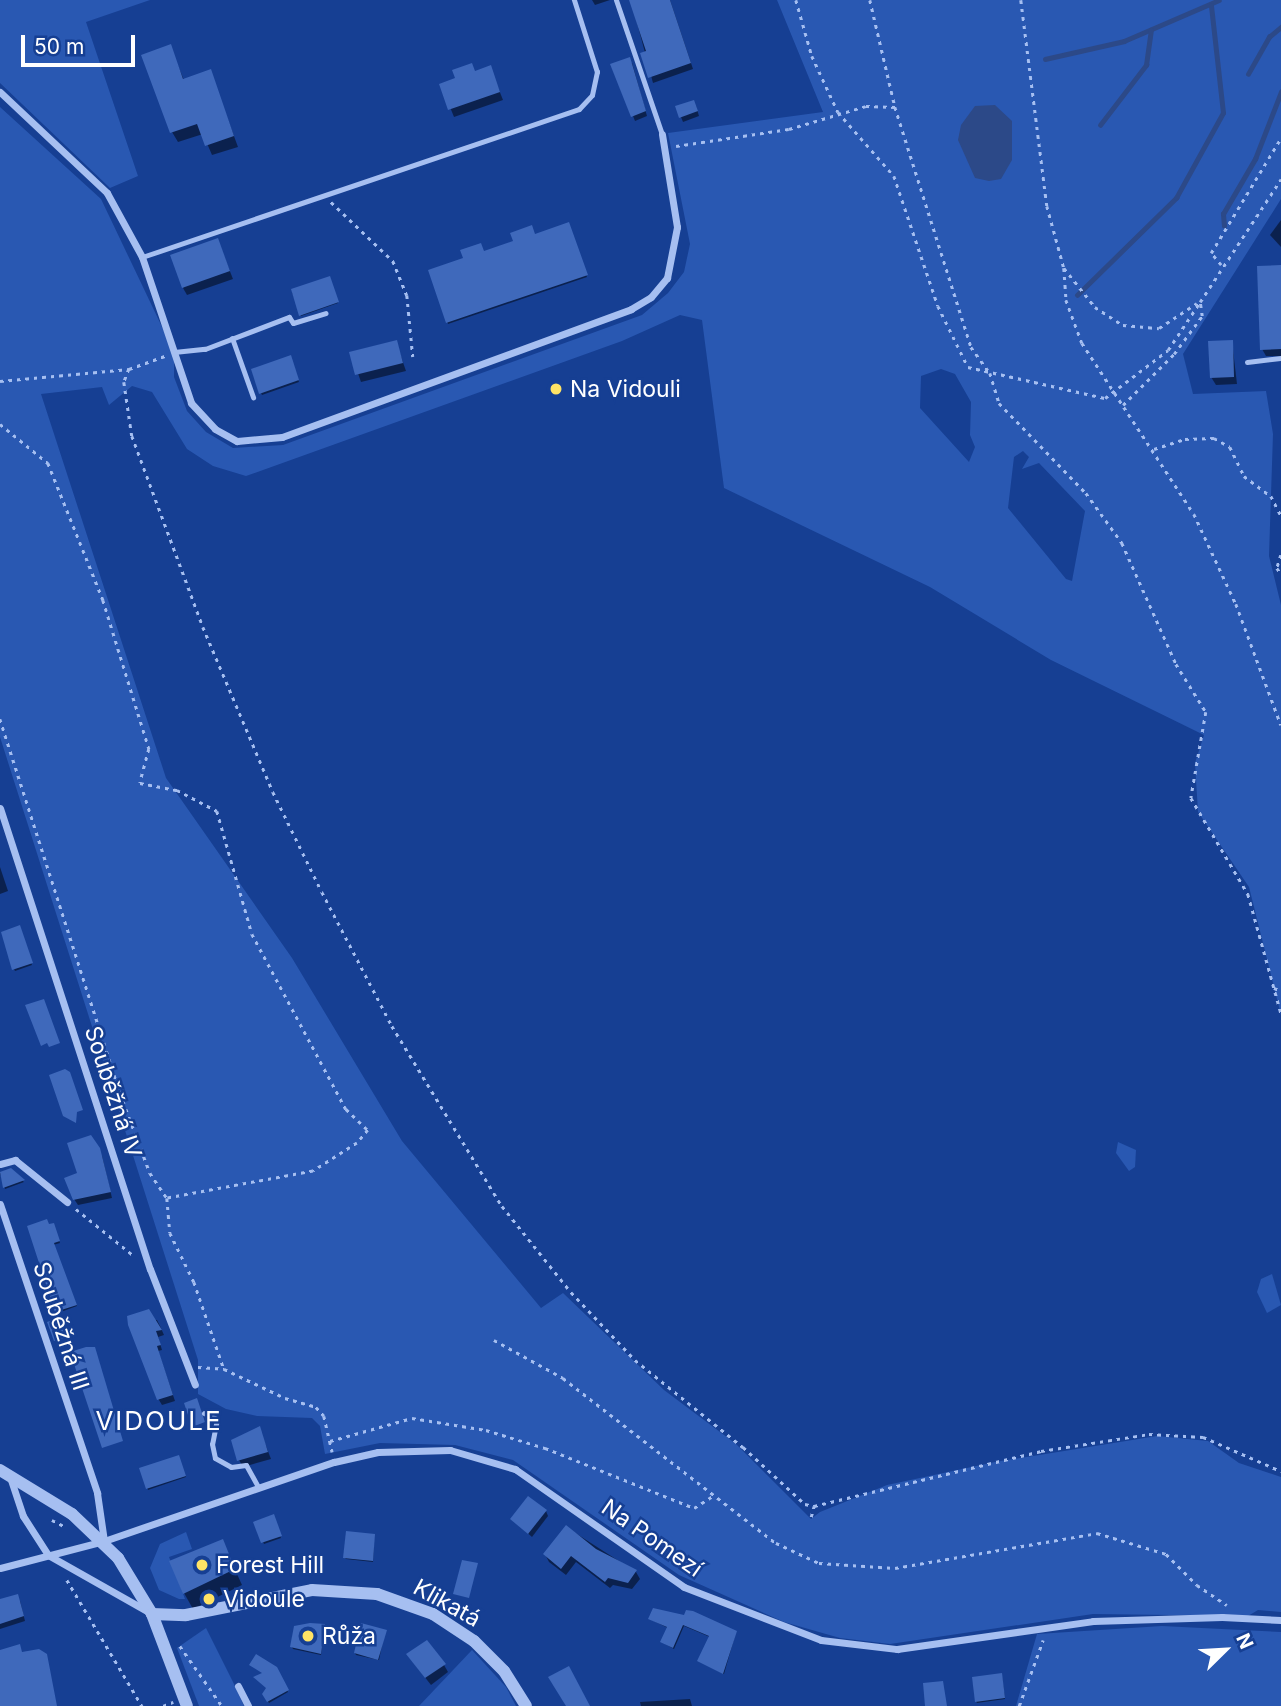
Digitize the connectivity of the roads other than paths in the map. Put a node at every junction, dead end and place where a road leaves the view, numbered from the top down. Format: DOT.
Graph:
graph roads {
  1 [pos="574,0"];
  2 [pos="616,0"];
  3 [pos="0,92"];
  4 [pos="662,134"];
  5 [pos="142,257"];
  6 [pos="325,313"];
  7 [pos="232,338"];
  8 [pos="174,352"];
  9 [pos="1281,358"];
  10 [pos="1247,362"];
  11 [pos="253,397"];
  12 [pos="0,808"];
  13 [pos="0,1164"];
  14 [pos="67,1202"];
  15 [pos="0,1204"];
  16 [pos="195,1385"];
  17 [pos="204,1413"];
  18 [pos="5,1473"];
  19 [pos="258,1487"];
  20 [pos="104,1541"];
  21 [pos="48,1555"];
  22 [pos="0,1568"];
  23 [pos="152,1614"];
  24 [pos="1281,1620"];
  25 [pos="238,1686"];
  26 [pos="182,1703"];
  27 [pos="248,1706"];
  28 [pos="526,1706"];
  1 -- 5 [label="lane"];
  2 -- 4 [label="lane"];
  3 -- 5 [label="street"];
  4 -- 8 [label="street"];
  5 -- 8 [label="street"];
  6 -- 7 [label="lane"];
  7 -- 8 [label="lane"];
  7 -- 11 [label="lane"];
  9 -- 10 [label="lane"];
  12 -- 16 [label="street, Souběžná Ⅳ"];
  13 -- 14 [label="street"];
  15 -- 20 [label="street, Souběžná Ⅲ"];
  17 -- 19 [label="lane"];
  18 -- 20 [label="street"];
  18 -- 21 [label="street"];
  19 -- 20 [label="street, Na Pomezí"];
  19 -- 24 [label="street, Na Pomezí"];
  20 -- 21 [label="street, Na Pomezí"];
  20 -- 23 [label="street"];
  21 -- 22 [label="street, Na Pomezí"];
  21 -- 23 [label="street"];
  23 -- 26 [label="street"];
  23 -- 28 [label="street, Klikatá"];
  25 -- 27 [label="street"];
}
